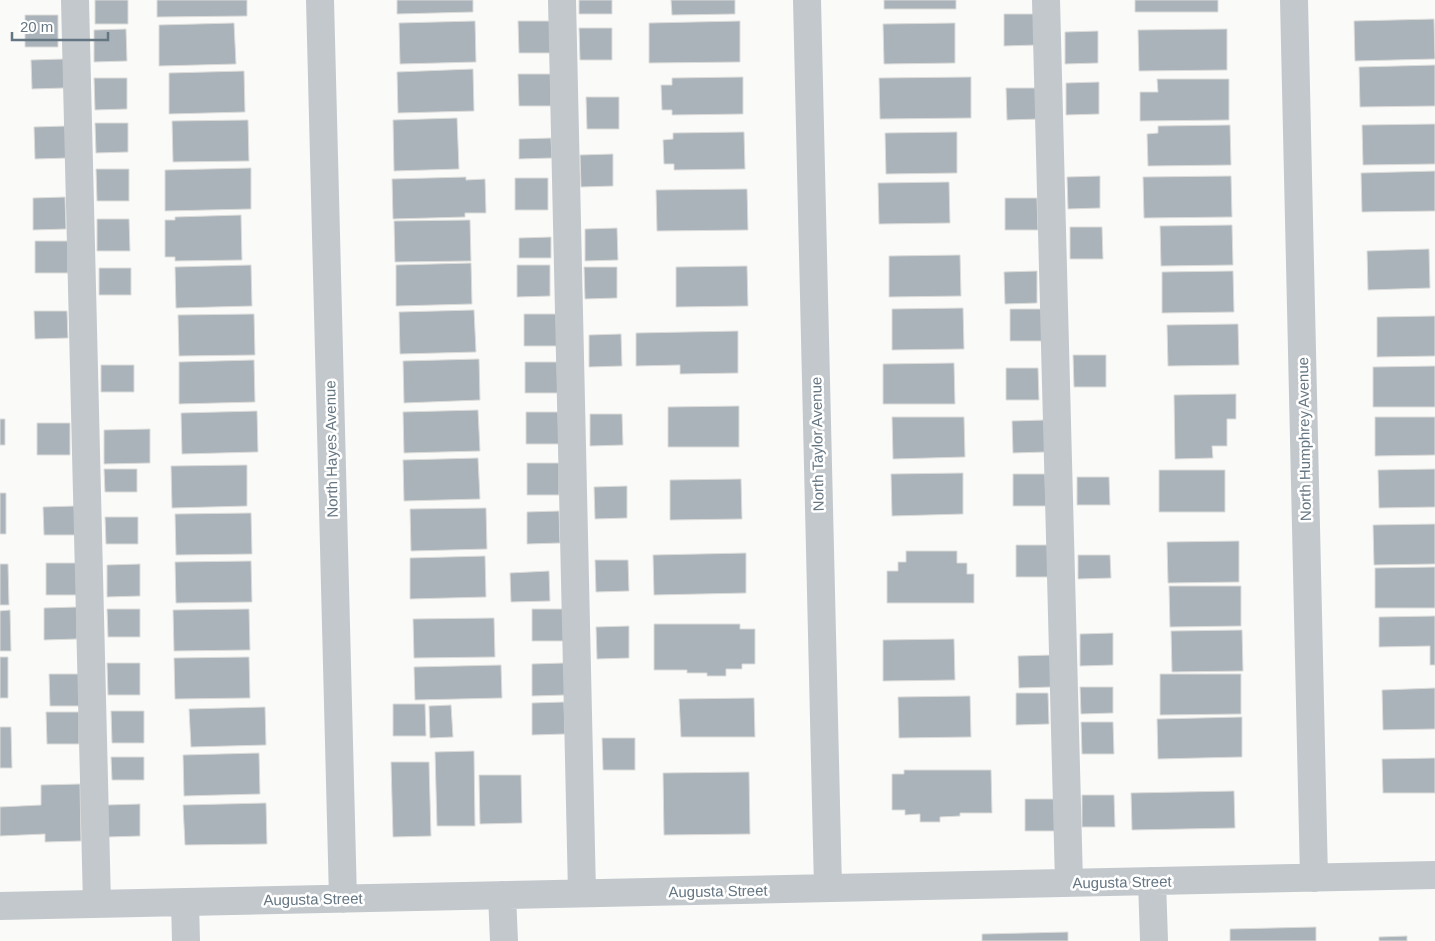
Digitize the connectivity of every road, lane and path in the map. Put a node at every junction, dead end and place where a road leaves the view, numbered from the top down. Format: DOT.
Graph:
graph roads {
  1 [pos="75,0"];
  2 [pos="320,0"];
  3 [pos="562,0"];
  4 [pos="807,0"];
  5 [pos="1046,0"];
  6 [pos="1294,0"];
  7 [pos="1435,875"];
  8 [pos="1314,878"];
  9 [pos="1152,881"];
  10 [pos="1069,883"];
  11 [pos="828,888"];
  12 [pos="582,893"];
  13 [pos="502,895"];
  14 [pos="343,899"];
  15 [pos="185,902"];
  16 [pos="97,904"];
  17 [pos="0,906"];
  18 [pos="186,941"];
  19 [pos="504,941"];
  20 [pos="1154,941"];
  1 -- 16 [label="street"];
  2 -- 14 [label="street, North Hayes Avenue"];
  3 -- 12 [label="street"];
  4 -- 11 [label="street, North Taylor Avenue"];
  5 -- 10 [label="street"];
  6 -- 8 [label="street, North Humphrey Avenue"];
  7 -- 8 [label="street, Augusta Street"];
  8 -- 9 [label="street, Augusta Street"];
  9 -- 10 [label="street, Augusta Street"];
  9 -- 20 [label="street"];
  10 -- 11 [label="street, Augusta Street"];
  11 -- 12 [label="street, Augusta Street"];
  12 -- 13 [label="street, Augusta Street"];
  13 -- 14 [label="street, Augusta Street"];
  13 -- 19 [label="street"];
  14 -- 15 [label="street, Augusta Street"];
  15 -- 16 [label="street, Augusta Street"];
  15 -- 18 [label="street"];
  16 -- 17 [label="street, Augusta Street"];
}
